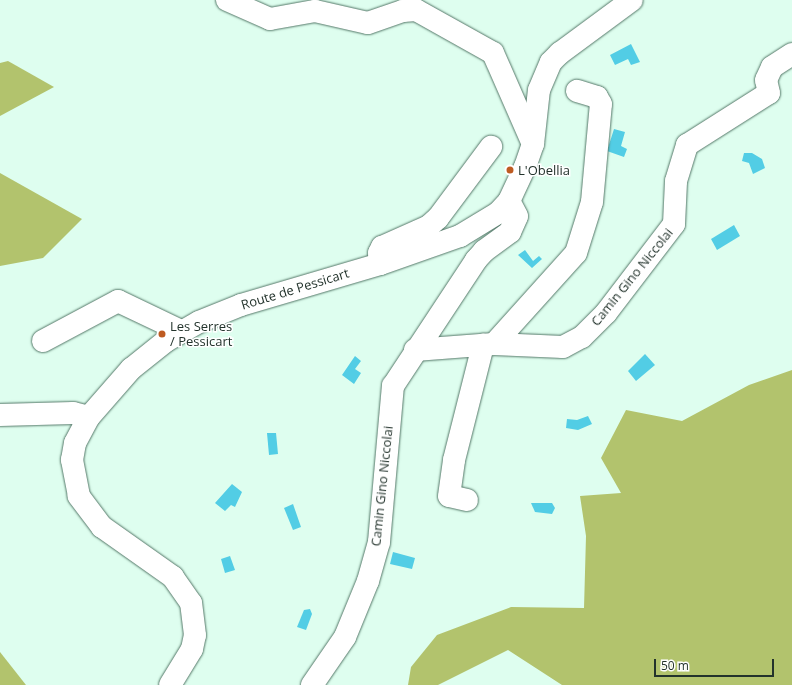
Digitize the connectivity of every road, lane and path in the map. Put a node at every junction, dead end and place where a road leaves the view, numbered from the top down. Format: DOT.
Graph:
graph roads {
  1 [pos="227,0"];
  2 [pos="632,0"];
  3 [pos="792,54"];
  4 [pos="577,91"];
  5 [pos="532,144"];
  6 [pos="491,147"];
  7 [pos="509,201"];
  8 [pos="380,264"];
  9 [pos="181,331"];
  10 [pos="43,341"];
  11 [pos="488,345"];
  12 [pos="415,350"];
  13 [pos="0,415"];
  14 [pos="89,417"];
  15 [pos="467,500"];
  16 [pos="170,685"];
  17 [pos="312,685"];
  1 -- 5 [label="street"];
  2 -- 5 [label="street, Route de Pessicart"];
  3 -- 11 [label="street, Camin Gino Niccolai"];
  4 -- 11 [label="street"];
  5 -- 7 [label="street, Route de Pessicart"];
  6 -- 8 [label="street"];
  7 -- 8 [label="street, Route de Pessicart"];
  7 -- 12 [label="street, Camin Gino Niccolai"];
  8 -- 9 [label="street, Route de Pessicart"];
  9 -- 10 [label="street"];
  9 -- 14 [label="street, Route de Pessicart"];
  11 -- 12 [label="street, Camin Gino Niccolai"];
  11 -- 15 [label="street"];
  12 -- 17 [label="street, Camin Gino Niccolai"];
  13 -- 14 [label="street"];
  14 -- 16 [label="street, Route de Pessicart"];
}
